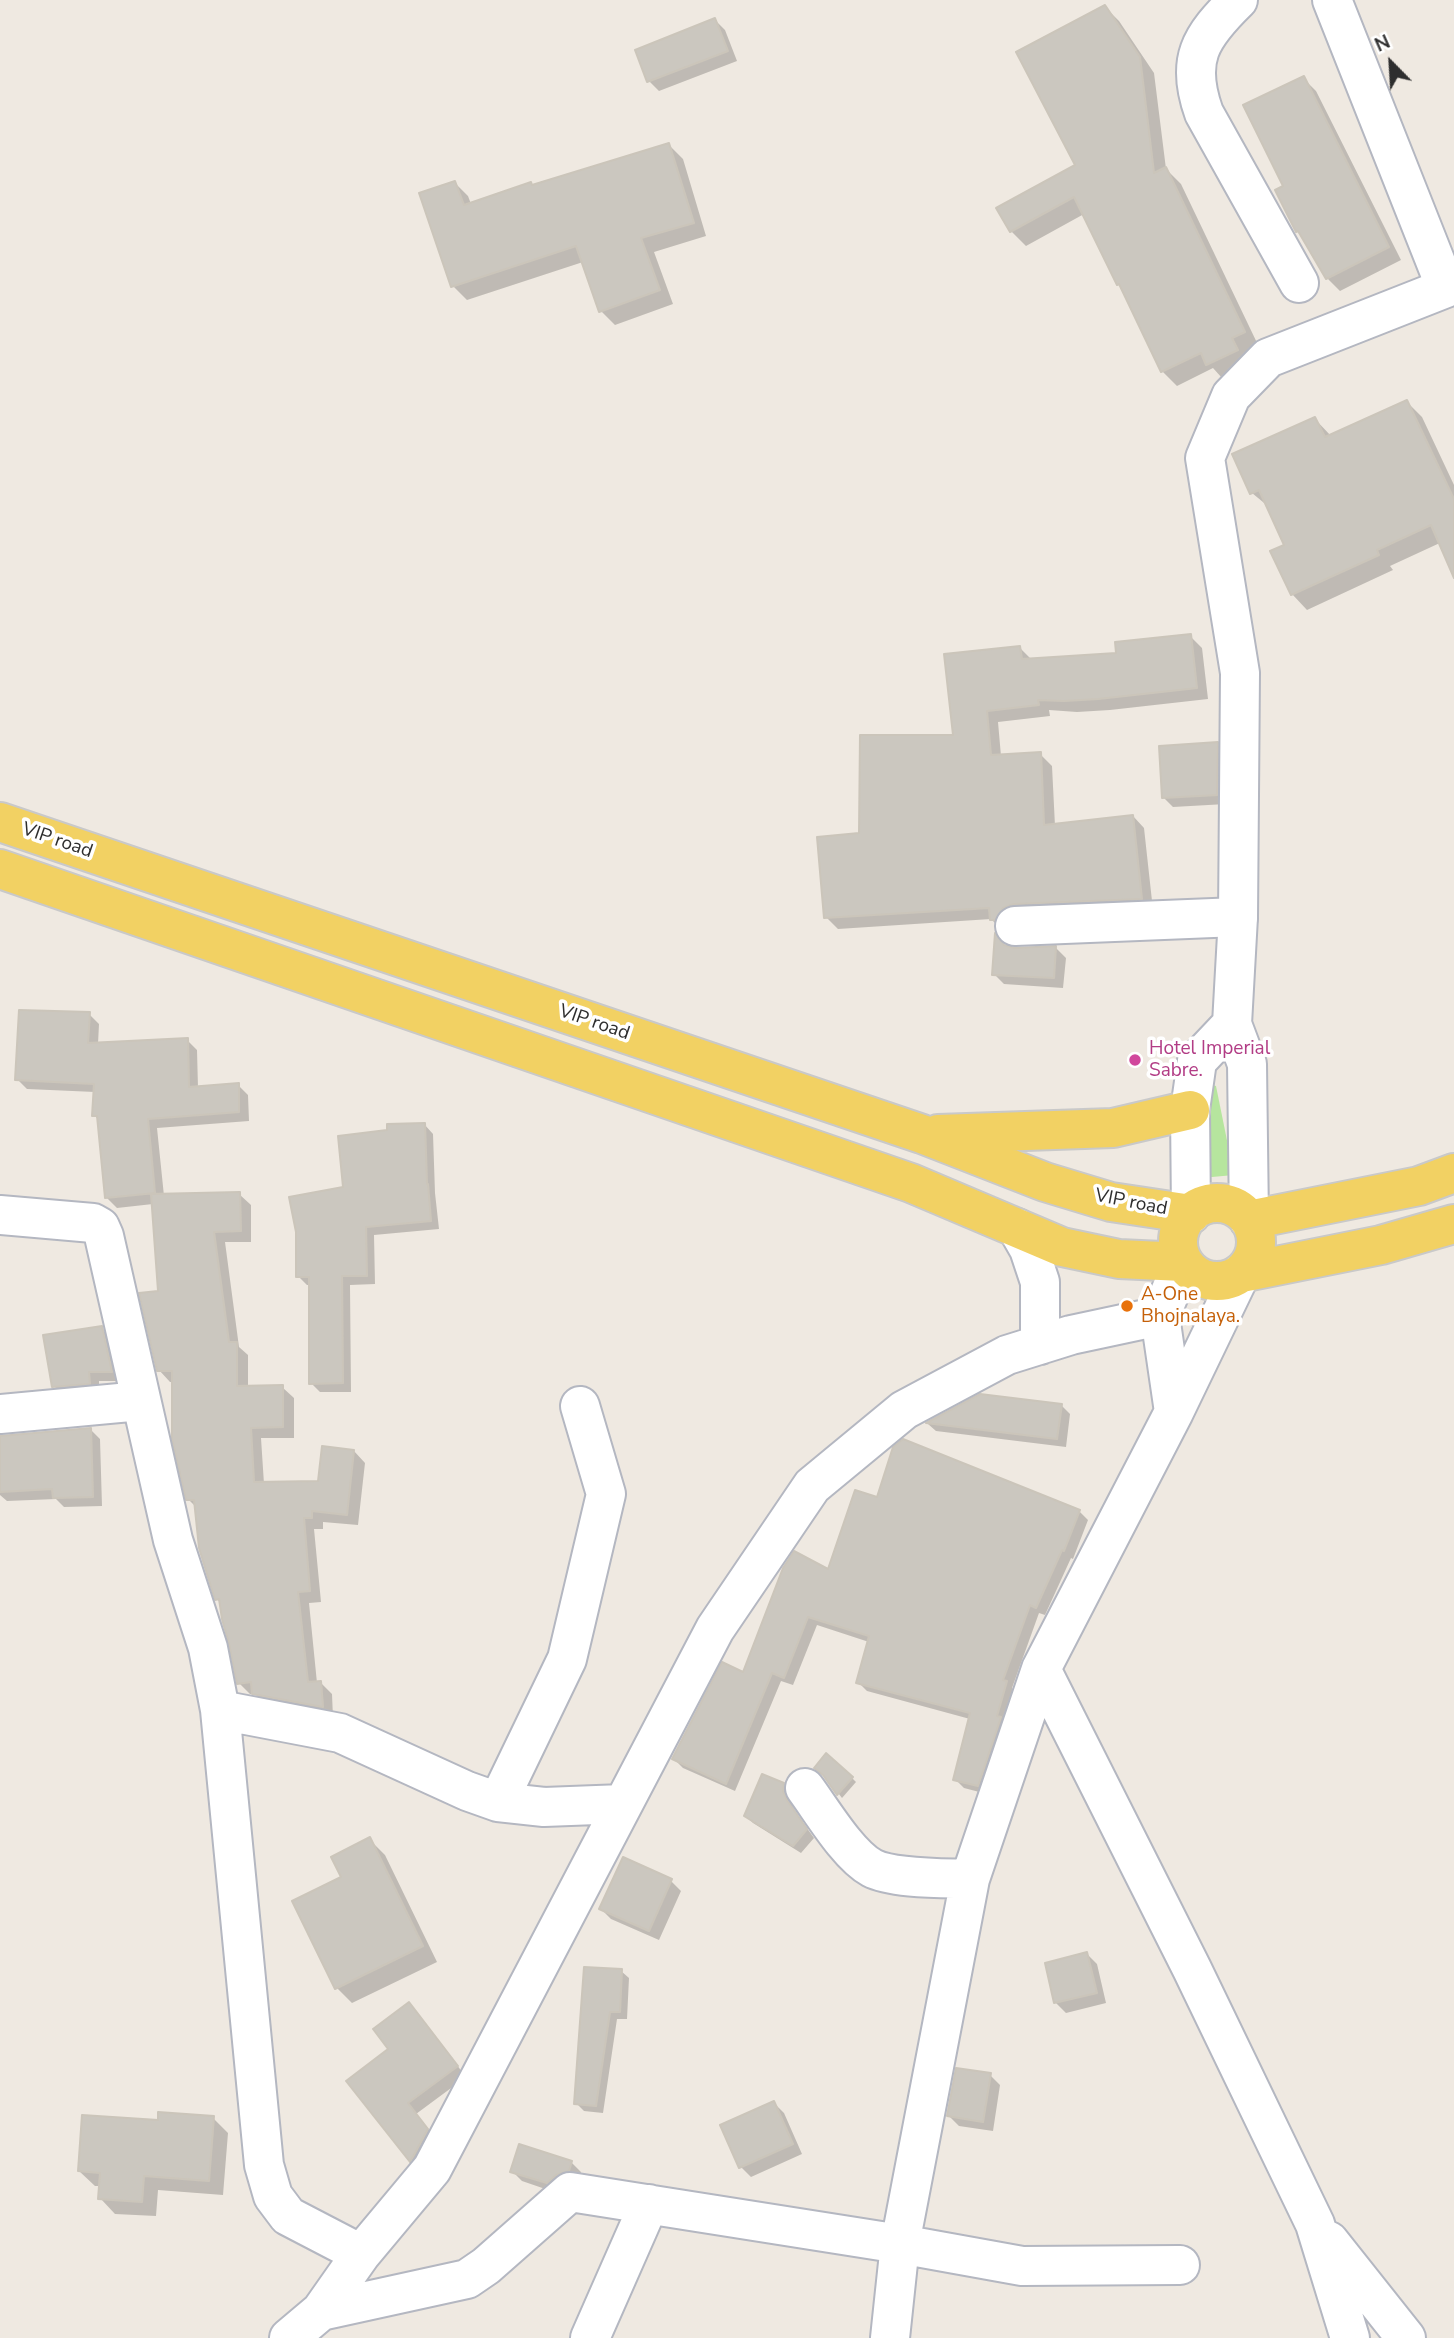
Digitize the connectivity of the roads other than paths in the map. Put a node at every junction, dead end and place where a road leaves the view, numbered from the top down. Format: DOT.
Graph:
graph roads {
  1 [pos="1238,0"];
  2 [pos="1332,0"];
  3 [pos="1299,284"];
  4 [pos="0,822"];
  5 [pos="0,869"];
  6 [pos="1238,917"];
  7 [pos="1015,926"];
  8 [pos="1232,1024"];
  9 [pos="1190,1110"];
  10 [pos="922,1134"];
  11 [pos="1454,1173"];
  12 [pos="1191,1213"];
  13 [pos="0,1215"];
  14 [pos="1249,1220"];
  15 [pos="1454,1224"];
  16 [pos="1017,1228"];
  17 [pos="1183,1262"];
  18 [pos="1241,1273"];
  19 [pos="1160,1316"];
  20 [pos="1040,1345"];
  21 [pos="141,1401"];
  22 [pos="580,1406"];
  23 [pos="1174,1412"];
  24 [pos="0,1414"];
  25 [pos="1041,1669"];
  26 [pos="220,1710"];
  27 [pos="805,1788"];
  28 [pos="498,1802"];
  29 [pos="623,1804"];
  30 [pos="970,1879"];
  31 [pos="649,2204"];
  32 [pos="1315,2224"];
  33 [pos="900,2244"];
  34 [pos="360,2254"];
  35 [pos="1180,2265"];
  36 [pos="308,2328"];
  37 [pos="590,2338"];
  38 [pos="890,2338"];
  39 [pos="1350,2338"];
  40 [pos="1406,2338"];
  1 -- 3 [label="street"];
  2 -- 6 [label="street"];
  4 -- 10 [label="main road, VIP road"];
  5 -- 16 [label="main road"];
  6 -- 7 [label="street"];
  6 -- 8 [label="street"];
  8 -- 9 [label="street"];
  8 -- 14 [label="street"];
  9 -- 10 [label="main road"];
  9 -- 12 [label="street"];
  10 -- 12 [label="main road, VIP road"];
  11 -- 14 [label="main road"];
  12 -- 14 [label="main road"];
  12 -- 17 [label="main road"];
  13 -- 21 [label="street"];
  14 -- 18 [label="main road"];
  15 -- 18 [label="main road"];
  16 -- 17 [label="main road"];
  16 -- 20 [label="street"];
  17 -- 18 [label="main road"];
  17 -- 19 [label="street"];
  18 -- 23 [label="street"];
  19 -- 20 [label="street"];
  19 -- 23 [label="street"];
  20 -- 29 [label="street"];
  21 -- 24 [label="street"];
  21 -- 26 [label="street"];
  22 -- 28 [label="street"];
  23 -- 25 [label="street"];
  25 -- 30 [label="street"];
  25 -- 32 [label="street"];
  26 -- 28 [label="street"];
  26 -- 34 [label="street"];
  27 -- 30 [label="street"];
  28 -- 29 [label="street"];
  29 -- 34 [label="street"];
  30 -- 33 [label="street"];
  31 -- 33 [label="street"];
  31 -- 36 [label="street"];
  31 -- 37 [label="street"];
  32 -- 39 [label="street"];
  32 -- 40 [label="street"];
  33 -- 35 [label="street"];
  33 -- 38 [label="street"];
  34 -- 36 [label="street"];
}
